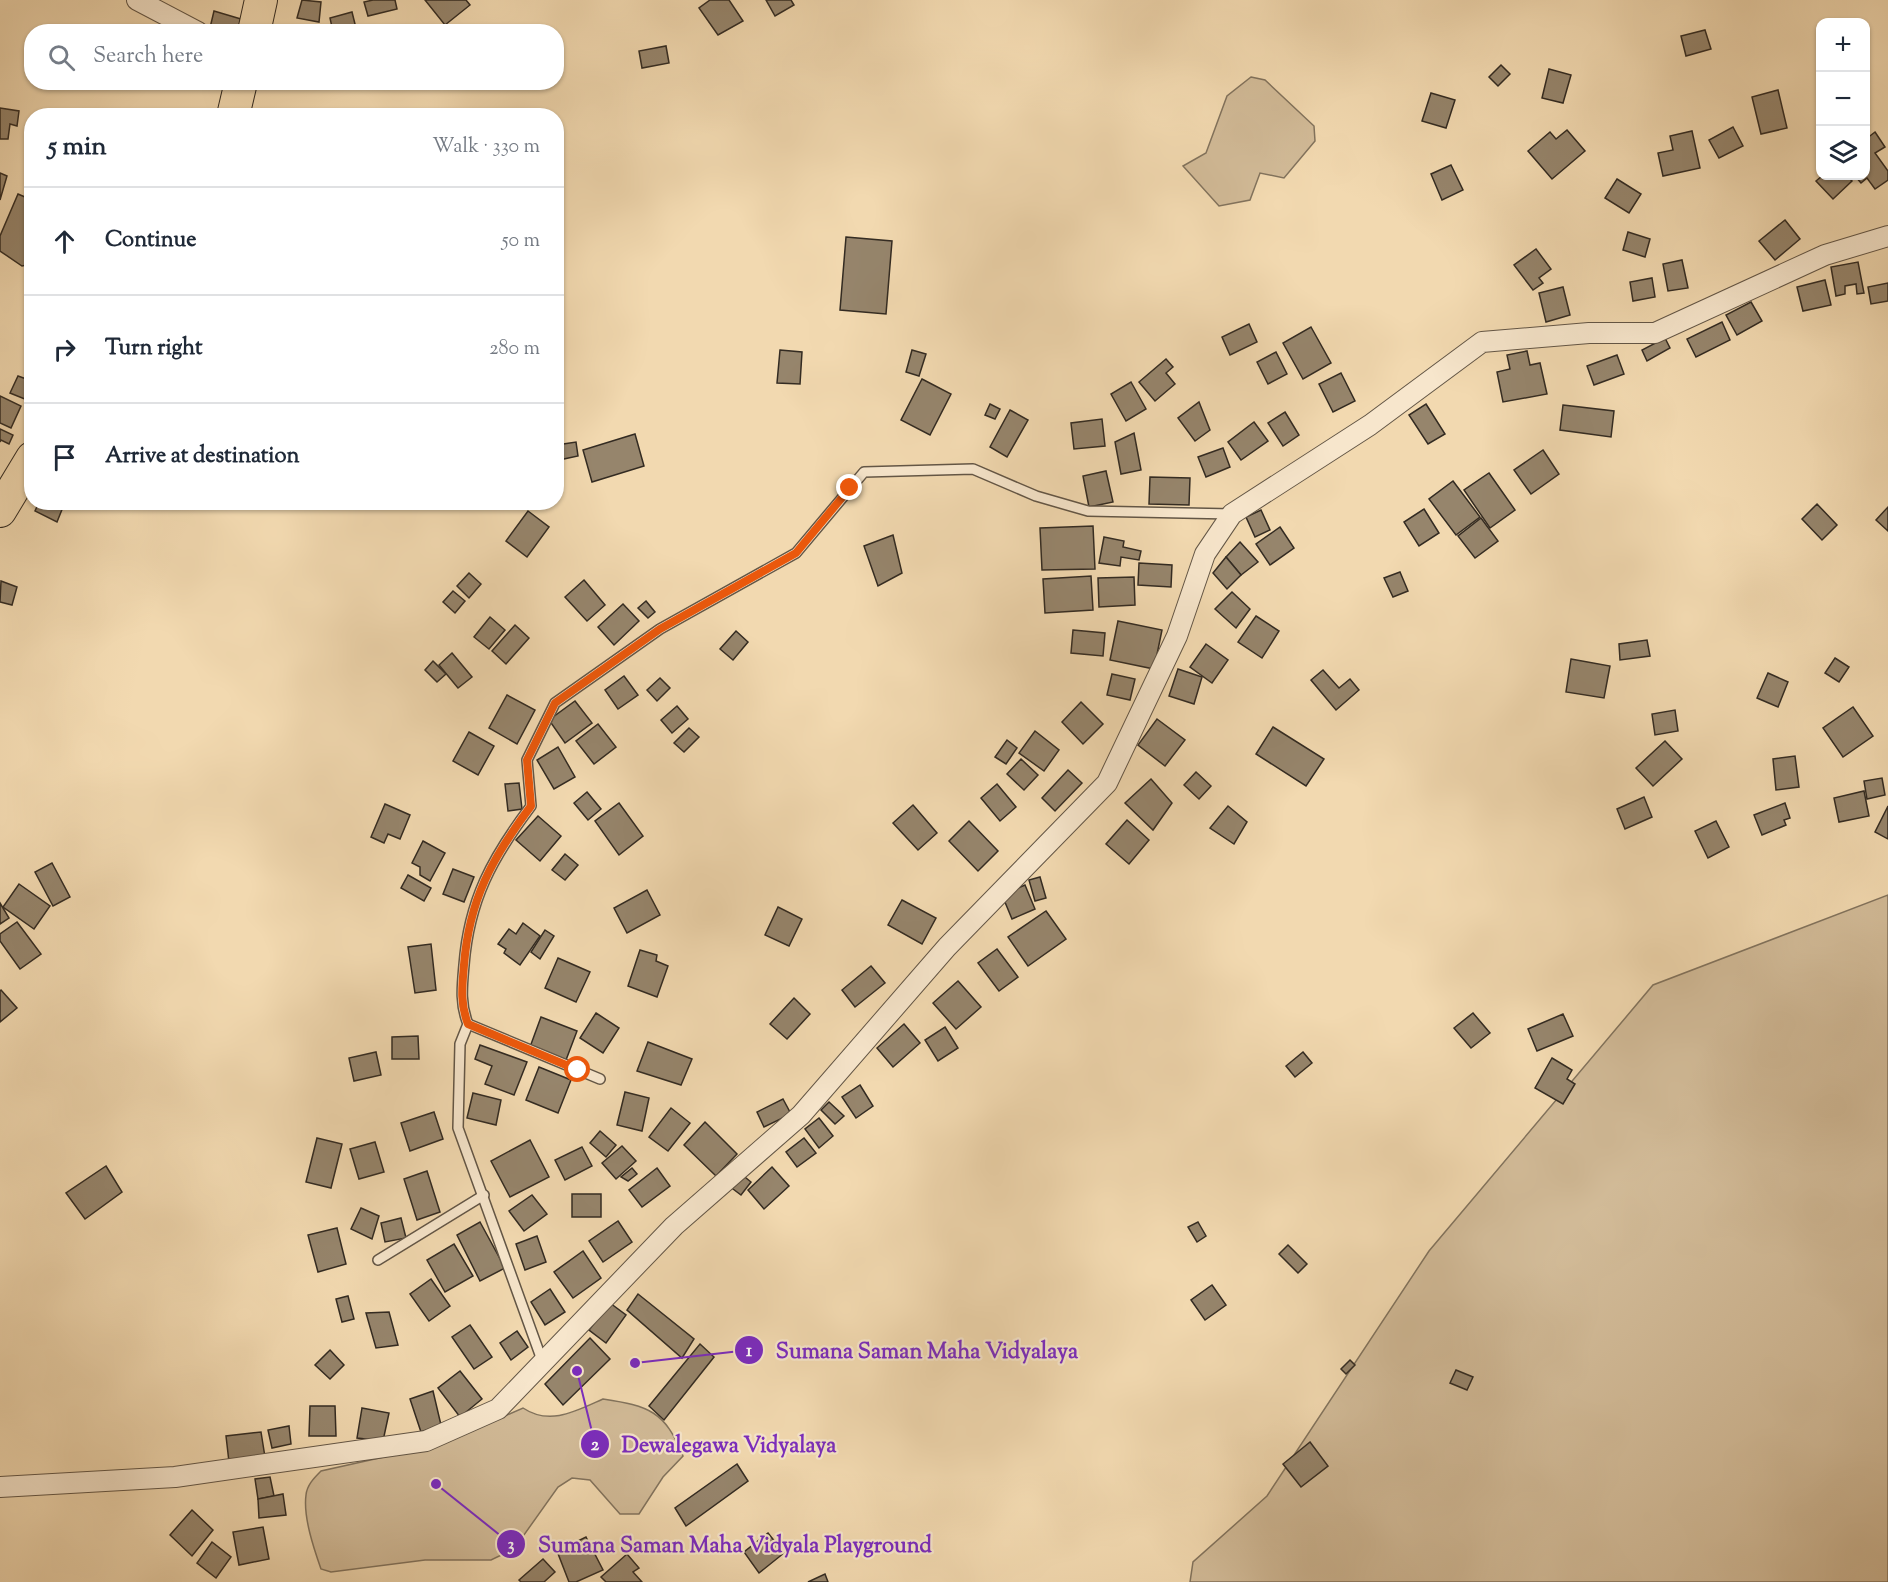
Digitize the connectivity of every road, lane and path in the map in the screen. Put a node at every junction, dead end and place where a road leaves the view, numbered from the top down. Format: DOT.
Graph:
graph roads {
  1 [pos="137,0"];
  2 [pos="261,0"];
  3 [pos="183,24"];
  4 [pos="256,24"];
  5 [pos="239,90"];
  6 [pos="235,108"];
  7 [pos="1888,236"];
  8 [pos="24,471"];
  9 [pos="0,511"];
  10 [pos="1232,514"];
  11 [pos="468,1024"];
  12 [pos="600,1079"];
  13 [pos="484,1195"];
  14 [pos="378,1260"];
  15 [pos="543,1363"];
  16 [pos="0,1487"];
  1 -- 3 [label="street"];
  2 -- 4 [label="highway"];
  5 -- 6 [label="highway"];
  7 -- 10 [label="street"];
  8 -- 9 [label="highway"];
  10 -- 11 [label="lane"];
  10 -- 15 [label="street"];
  11 -- 12 [label="lane"];
  11 -- 13 [label="lane"];
  13 -- 14 [label="lane"];
  13 -- 15 [label="lane"];
  15 -- 16 [label="street"];
}
